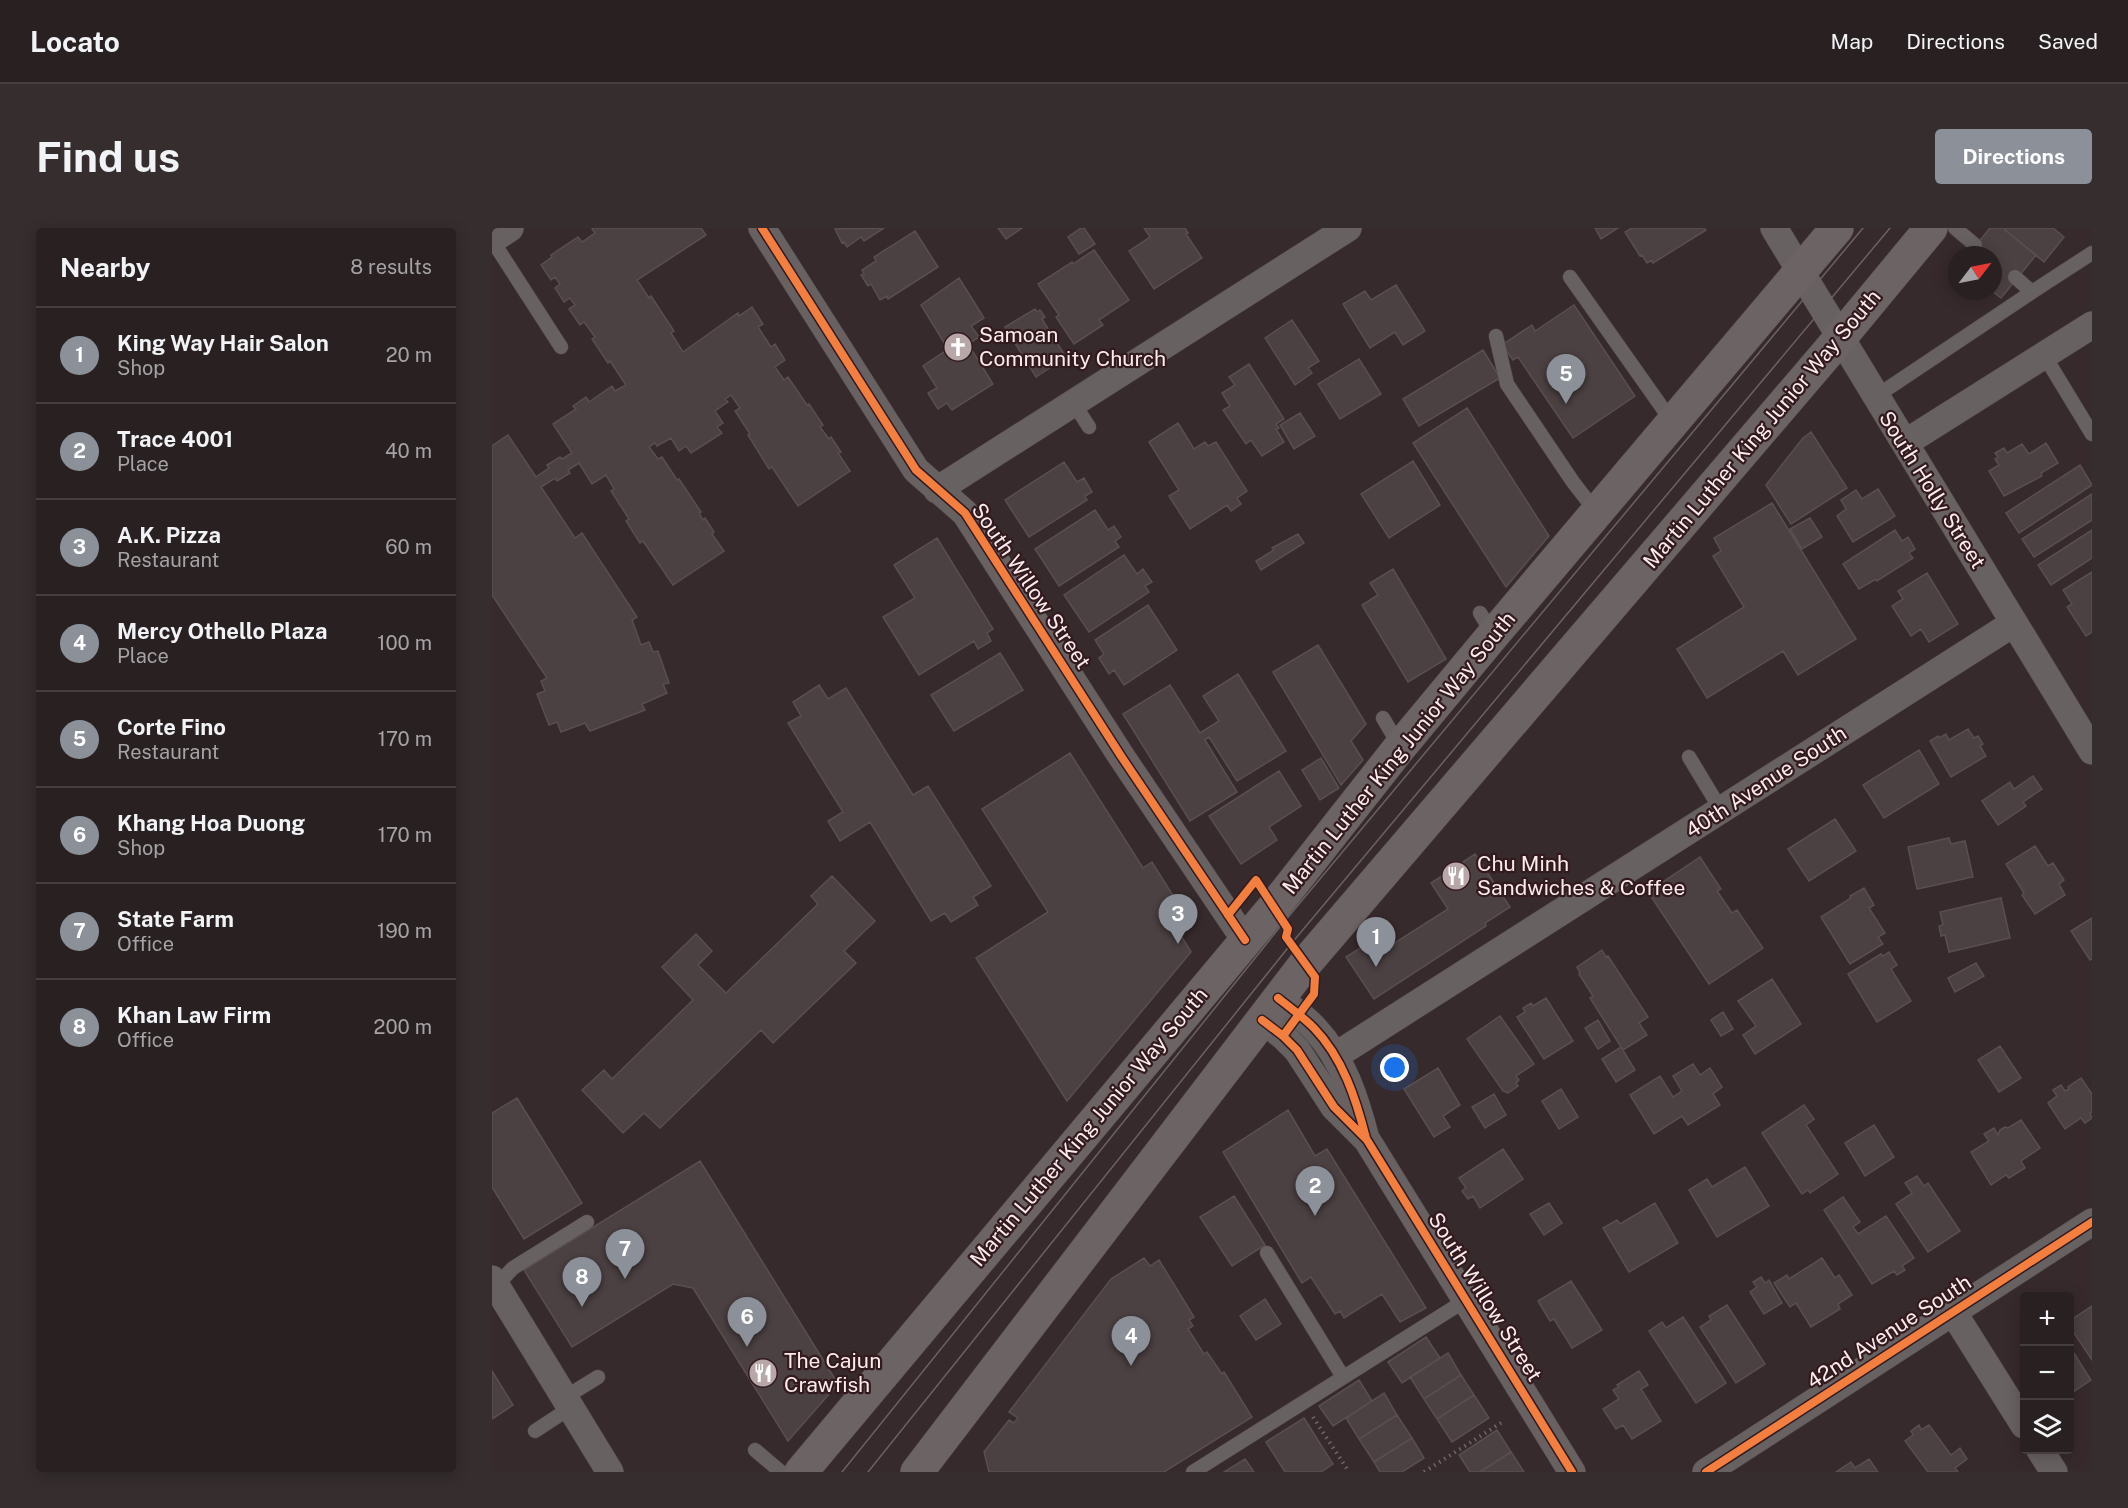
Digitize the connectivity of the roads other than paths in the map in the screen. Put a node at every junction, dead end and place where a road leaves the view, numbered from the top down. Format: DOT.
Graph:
graph roads {
  1 [pos="510,228"];
  2 [pos="762,228"];
  3 [pos="1348,228"];
  4 [pos="1774,228"];
  5 [pos="1837,228"];
  6 [pos="1931,228"];
  7 [pos="1955,228"];
  8 [pos="1978,228"];
  9 [pos="492,240"];
  10 [pos="2092,253"];
  11 [pos="1801,272"];
  12 [pos="1570,277"];
  13 [pos="2014,277"];
  14 [pos="2032,292"];
  15 [pos="2092,324"];
  16 [pos="1496,336"];
  17 [pos="1840,338"];
  18 [pos="561,347"];
  19 [pos="2044,355"];
  20 [pos="1875,397"];
  21 [pos="1073,402"];
  22 [pos="1673,423"];
  23 [pos="1089,427"];
  24 [pos="2092,434"];
  25 [pos="1905,443"];
  26 [pos="937,490"];
  27 [pos="1597,513"];
  28 [pos="2014,623"];
  29 [pos="1383,718"];
  30 [pos="1400,747"];
  31 [pos="2092,751"];
  32 [pos="1689,757"];
  33 [pos="1721,810"];
  34 [pos="1245,940"];
  35 [pos="1270,1009"];
  36 [pos="1335,1056"];
  37 [pos="1367,1140"];
  38 [pos="587,1222"];
  39 [pos="2092,1222"];
  40 [pos="1267,1253"];
  41 [pos="493,1285"];
  42 [pos="1466,1300"];
  43 [pos="1953,1312"];
  44 [pos="598,1377"];
  45 [pos="1343,1377"];
  46 [pos="567,1403"];
  47 [pos="2020,1417"];
  48 [pos="535,1431"];
  49 [pos="756,1450"];
  50 [pos="2043,1454"];
  51 [pos="610,1472"];
  52 [pos="781,1472"];
  53 [pos="801,1472"];
  54 [pos="917,1472"];
  55 [pos="1193,1472"];
  56 [pos="1572,1472"];
  57 [pos="1706,1472"];
  58 [pos="2054,1472"];
  1 -- 9 [label="street"];
  2 -- 26 [label="street, South Willow Street"];
  3 -- 21 [label="street"];
  4 -- 11 [label="street, South Holly Street"];
  5 -- 11 [label="main road, Martin Luther King Junior Way South"];
  6 -- 17 [label="main road, Martin Luther King Junior Way South"];
  7 -- 8 [label="lane"];
  9 -- 18 [label="lane"];
  10 -- 14 [label="lane"];
  11 -- 17 [label="street, South Holly Street"];
  11 -- 22 [label="main road, Martin Luther King Junior Way South"];
  12 -- 22 [label="lane"];
  13 -- 14 [label="lane"];
  14 -- 20 [label="lane"];
  15 -- 19 [label="street"];
  16 -- 27 [label="lane"];
  17 -- 20 [label="street, South Holly Street"];
  17 -- 35 [label="main road, Martin Luther King Junior Way South"];
  19 -- 24 [label="lane"];
  19 -- 25 [label="street"];
  20 -- 25 [label="street, South Holly Street"];
  21 -- 23 [label="lane"];
  21 -- 26 [label="street"];
  22 -- 27 [label="main road, Martin Luther King Junior Way South"];
  25 -- 28 [label="street, South Holly Street"];
  26 -- 34 [label="street, South Willow Street"];
  27 -- 30 [label="main road, Martin Luther King Junior Way South"];
  28 -- 31 [label="street, South Holly Street"];
  28 -- 33 [label="street, 40th Avenue South"];
  29 -- 30 [label="lane"];
  30 -- 34 [label="main road, Martin Luther King Junior Way South"];
  32 -- 33 [label="lane"];
  33 -- 36 [label="street, 40th Avenue South"];
  34 -- 53 [label="main road, Martin Luther King Junior Way South"];
  35 -- 36 [label="street, South Willow Street"];
  35 -- 37 [label="street, South Willow Street"];
  35 -- 54 [label="main road, Martin Luther King Junior Way South"];
  36 -- 37 [label="street, South Willow Street"];
  37 -- 42 [label="street, South Willow Street"];
  38 -- 41 [label="lane"];
  39 -- 43 [label="street, 42nd Avenue South"];
  40 -- 45 [label="lane"];
  41 -- 46 [label="street"];
  42 -- 45 [label="lane"];
  42 -- 56 [label="street, South Willow Street"];
  43 -- 47 [label="street"];
  43 -- 57 [label="street, 42nd Avenue South"];
  44 -- 46 [label="lane"];
  45 -- 55 [label="lane"];
  46 -- 48 [label="lane"];
  46 -- 51 [label="street"];
  49 -- 52 [label="lane"];
  50 -- 58 [label="street"];
}
